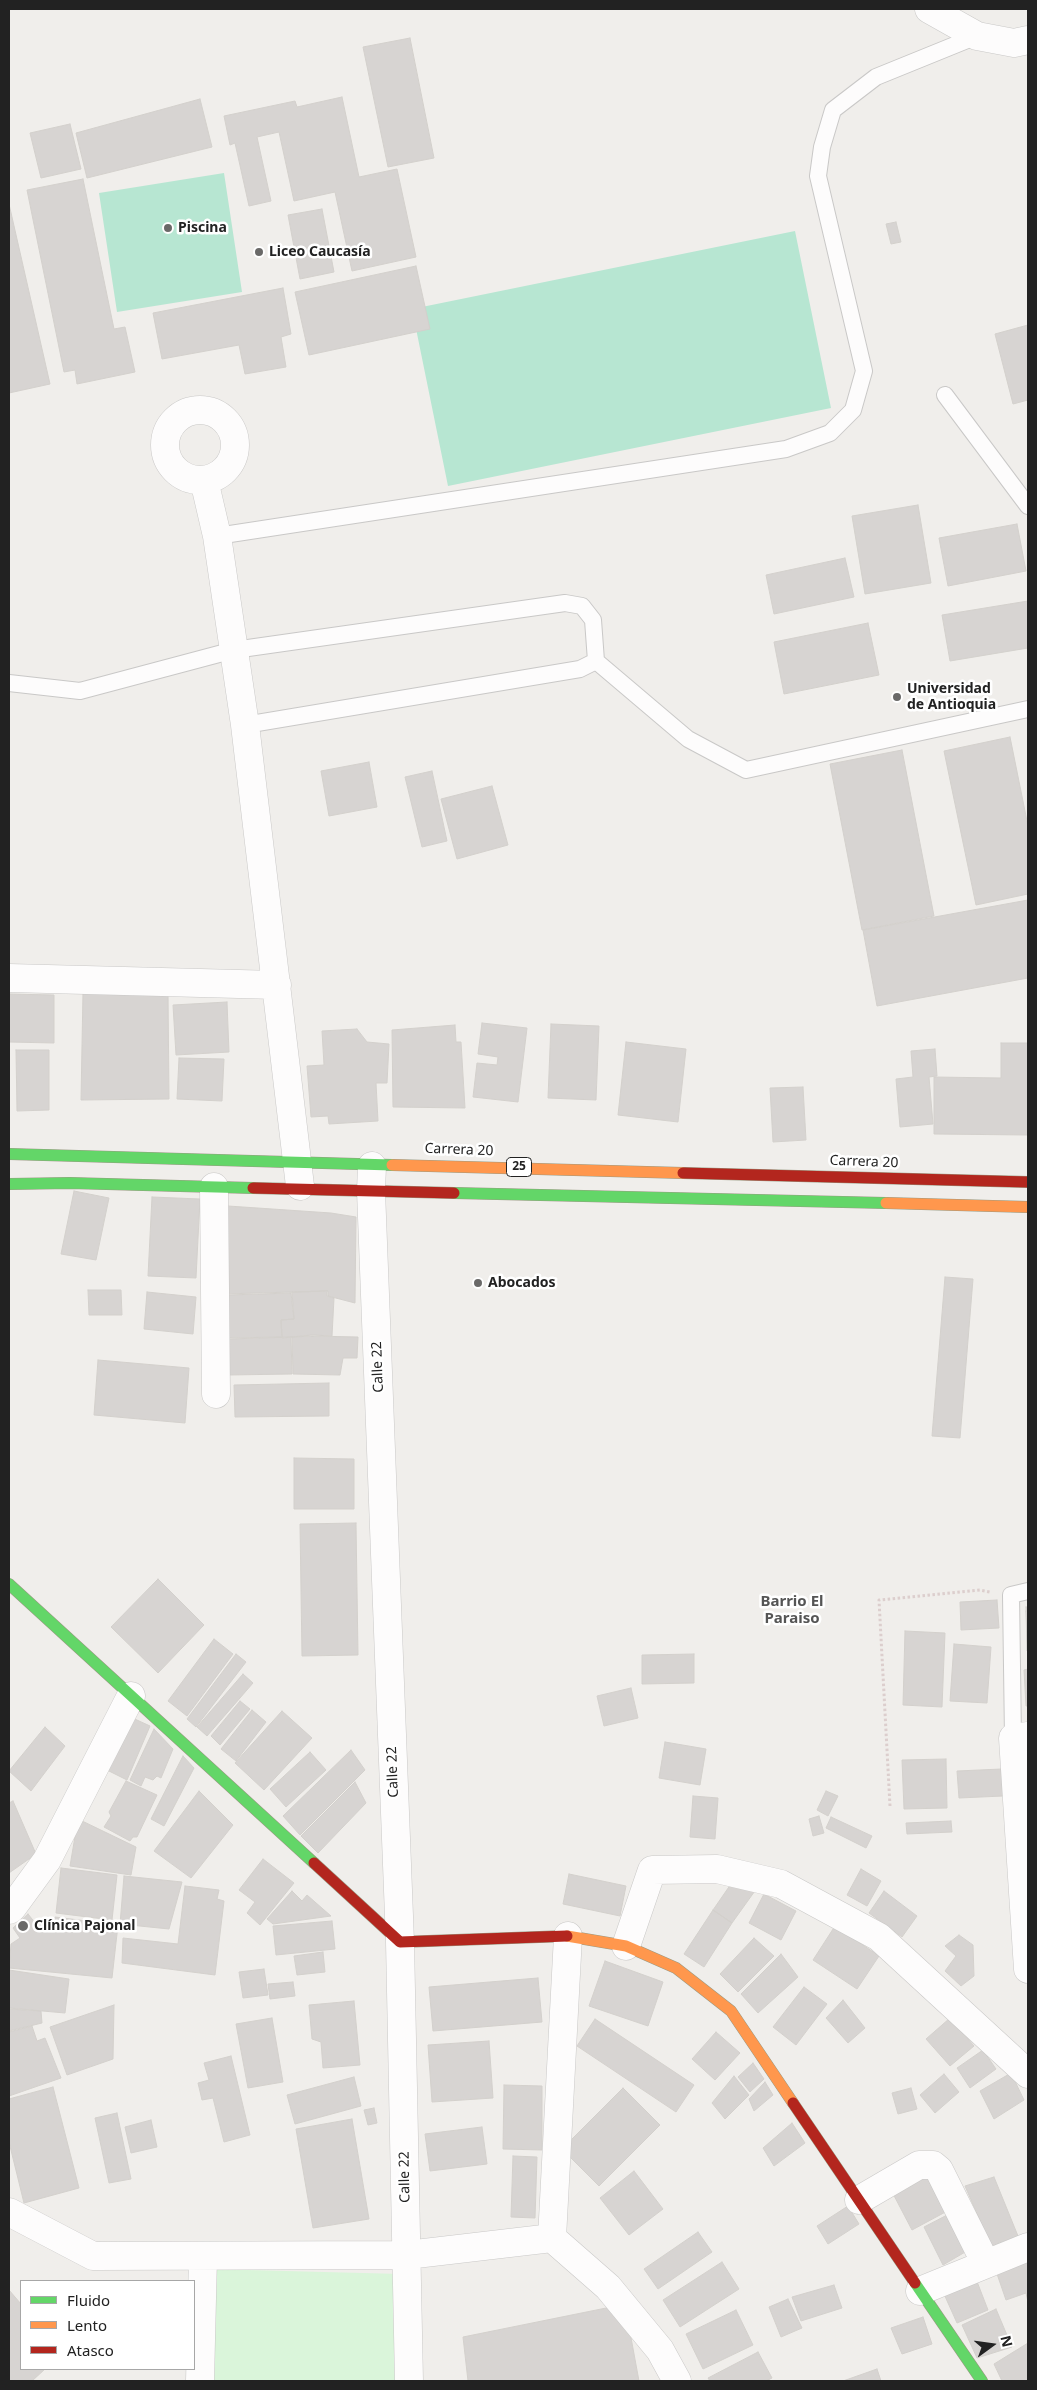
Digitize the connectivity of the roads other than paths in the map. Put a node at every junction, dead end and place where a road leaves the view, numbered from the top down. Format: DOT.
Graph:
graph roads {
  1 [pos="929,9"];
  2 [pos="977,36"];
  3 [pos="1028,40"];
  4 [pos="945,395"];
  5 [pos="204,480"];
  6 [pos="1028,506"];
  7 [pos="217,536"];
  8 [pos="234,650"];
  9 [pos="596,661"];
  10 [pos="9,683"];
  11 [pos="1028,708"];
  12 [pos="245,725"];
  13 [pos="9,978"];
  14 [pos="277,985"];
  15 [pos="9,1154"];
  16 [pos="299,1161"];
  17 [pos="372,1163"];
  18 [pos="1028,1182"];
  19 [pos="9,1184"];
  20 [pos="214,1187"];
  21 [pos="300,1190"];
  22 [pos="371,1191"];
  23 [pos="1028,1207"];
  24 [pos="216,1394"];
  25 [pos="9,1584"];
  26 [pos="1028,1590"];
  27 [pos="130,1696"];
  28 [pos="1021,1737"];
  29 [pos="10,1907"];
  30 [pos="568,1936"];
  31 [pos="400,1942"];
  32 [pos="626,1946"];
  33 [pos="1028,1969"];
  34 [pos="1028,2074"];
  35 [pos="859,2200"];
  36 [pos="9,2212"];
  37 [pos="552,2238"];
  38 [pos="1028,2247"];
  39 [pos="407,2255"];
  40 [pos="203,2256"];
  41 [pos="986,2264"];
  42 [pos="920,2291"];
  43 [pos="200,2381"];
  44 [pos="409,2381"];
  45 [pos="677,2381"];
  46 [pos="982,2381"];
  1 -- 2 [label="street"];
  2 -- 3 [label="street"];
  2 -- 7 [label="lane"];
  4 -- 6 [label="lane"];
  5 -- 7 [label="street"];
  7 -- 8 [label="street"];
  8 -- 9 [label="lane"];
  8 -- 10 [label="lane"];
  8 -- 12 [label="street"];
  9 -- 11 [label="lane"];
  9 -- 12 [label="lane"];
  12 -- 14 [label="street"];
  13 -- 14 [label="street"];
  14 -- 16 [label="street"];
  15 -- 16 [label="main road, Carrera 20 / 25"];
  16 -- 17 [label="main road, Carrera 20 / 25"];
  16 -- 21 [label="street"];
  17 -- 18 [label="main road, Carrera 20 / 25"];
  17 -- 22 [label="street, Calle 22"];
  19 -- 20 [label="main road, 25"];
  20 -- 21 [label="main road, 25"];
  20 -- 24 [label="street"];
  21 -- 22 [label="main road, 25"];
  22 -- 23 [label="main road, 25"];
  22 -- 31 [label="street, Calle 22"];
  25 -- 27 [label="main road"];
  26 -- 28 [label="lane"];
  27 -- 29 [label="street"];
  27 -- 31 [label="main road"];
  28 -- 33 [label="street"];
  30 -- 31 [label="main road"];
  30 -- 32 [label="main road"];
  30 -- 37 [label="street"];
  31 -- 39 [label="street, Calle 22"];
  32 -- 34 [label="street"];
  32 -- 35 [label="main road"];
  35 -- 41 [label="street"];
  35 -- 42 [label="main road"];
  36 -- 40 [label="street"];
  37 -- 39 [label="street"];
  37 -- 45 [label="street"];
  38 -- 41 [label="street"];
  39 -- 40 [label="street"];
  39 -- 44 [label="street, Calle 22"];
  40 -- 43 [label="street"];
  41 -- 42 [label="street"];
  42 -- 46 [label="main road"];
}
